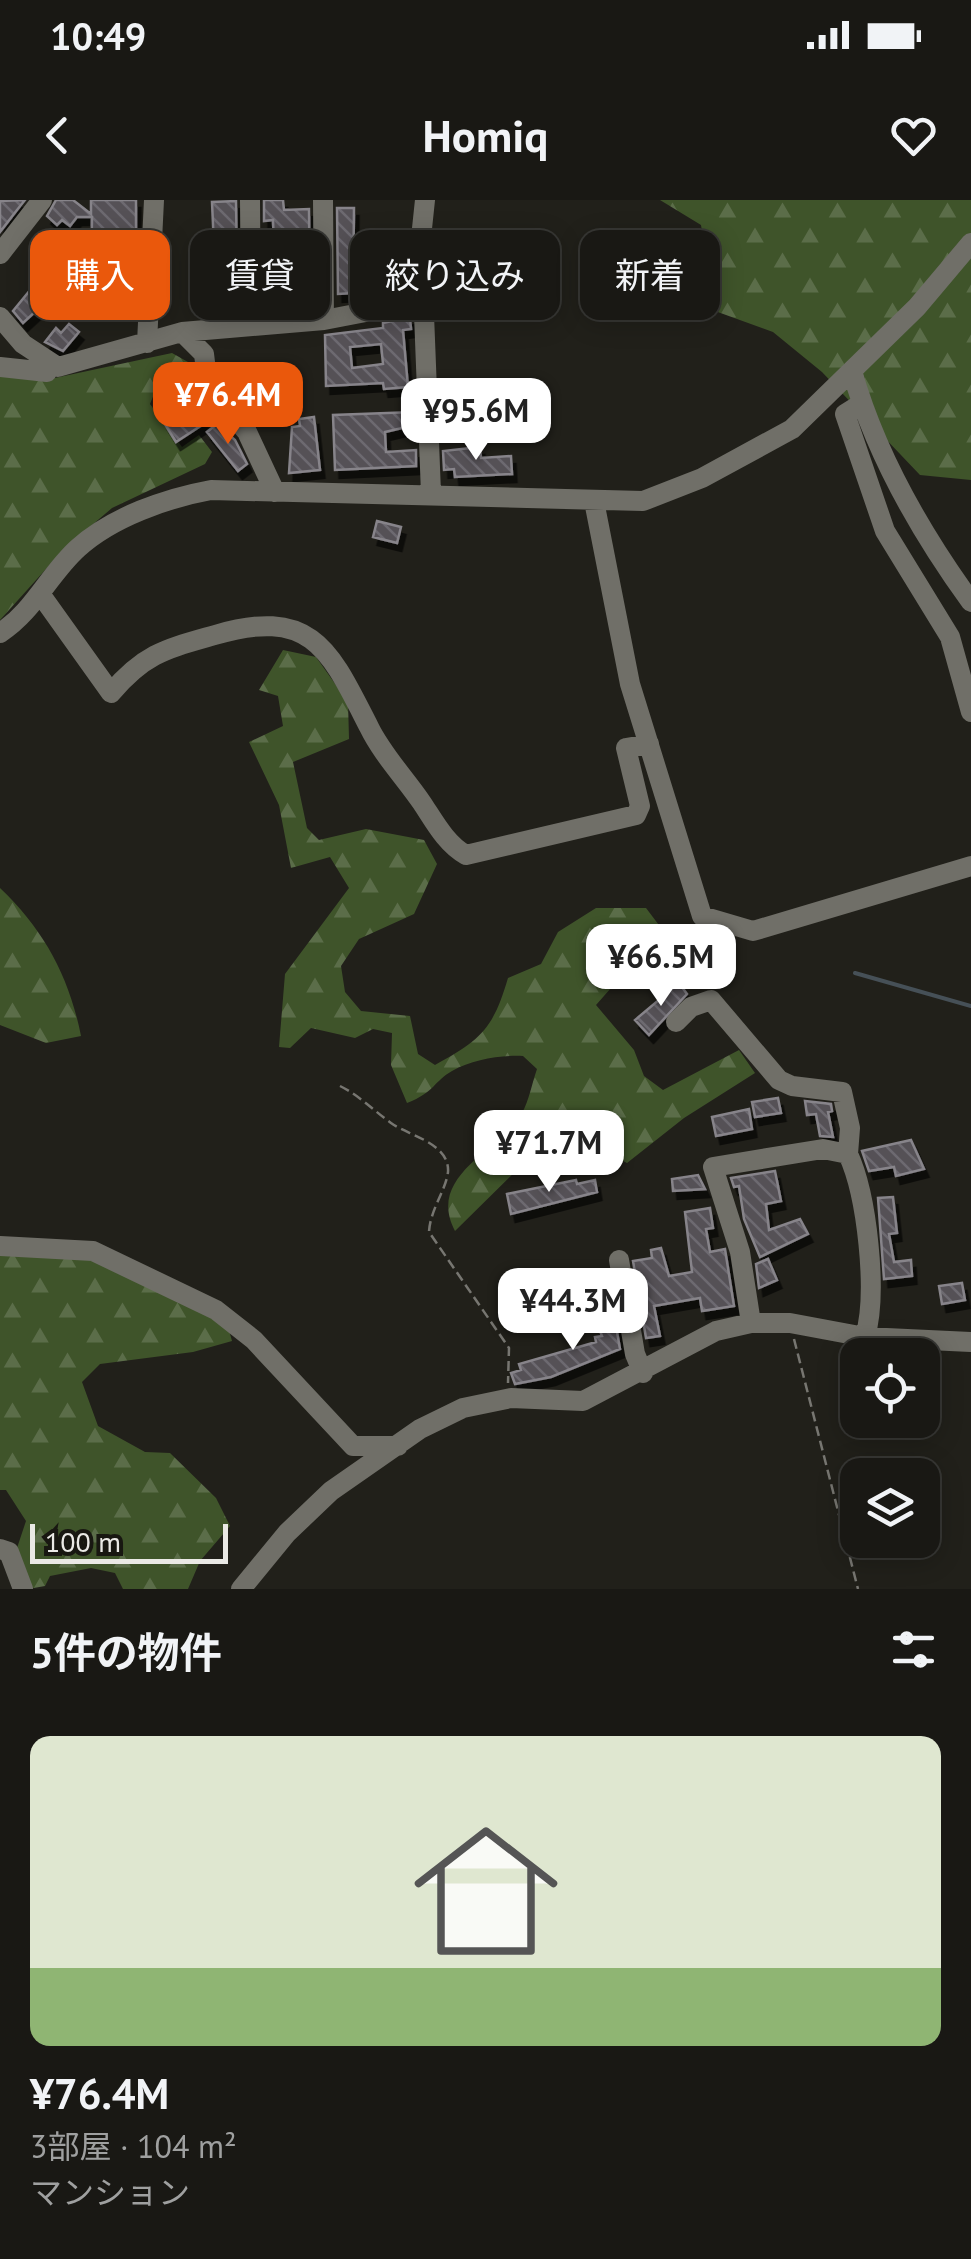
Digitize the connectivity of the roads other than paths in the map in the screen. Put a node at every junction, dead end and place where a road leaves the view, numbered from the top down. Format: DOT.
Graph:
graph roads {
  1 [pos="42,200"];
  2 [pos="154,200"];
  3 [pos="250,200"];
  4 [pos="323,200"];
  5 [pos="425,200"];
  6 [pos="323,230"];
  7 [pos="422,230"];
  8 [pos="971,243"];
  9 [pos="0,254"];
  10 [pos="0,317"];
  11 [pos="324,320"];
  12 [pos="424,320"];
  13 [pos="251,326"];
  14 [pos="182,332"];
  15 [pos="146,342"];
  16 [pos="50,364"];
  17 [pos="0,367"];
  18 [pos="852,371"];
  19 [pos="861,404"];
  20 [pos="274,492"];
  21 [pos="430,492"];
  22 [pos="594,502"];
  23 [pos="40,595"];
  24 [pos="971,602"];
  25 [pos="0,633"];
  26 [pos="971,712"];
  27 [pos="649,744"];
  28 [pos="971,866"];
  29 [pos="676,1022"];
  30 [pos="848,1154"];
  31 [pos="0,1246"];
  32 [pos="619,1260"];
  33 [pos="751,1324"];
  34 [pos="865,1336"];
  35 [pos="971,1342"];
  36 [pos="643,1373"];
  37 [pos="398,1446"];
  38 [pos="0,1549"];
  39 [pos="244,1588"];
  40 [pos="23,1589"];
  1 -- 9 [label="street"];
  2 -- 15 [label="street"];
  3 -- 13 [label="street"];
  4 -- 6 [label="street"];
  5 -- 7 [label="street"];
  8 -- 18 [label="street"];
  10 -- 16 [label="street"];
  11 -- 13 [label="street"];
  12 -- 21 [label="street"];
  13 -- 14 [label="street"];
  14 -- 15 [label="street"];
  14 -- 20 [label="street"];
  15 -- 16 [label="street"];
  16 -- 17 [label="street"];
  18 -- 19 [label="street"];
  18 -- 22 [label="street"];
  19 -- 24 [label="street"];
  19 -- 26 [label="street"];
  20 -- 21 [label="street"];
  20 -- 23 [label="street"];
  21 -- 22 [label="street"];
  22 -- 27 [label="street"];
  23 -- 25 [label="street"];
  23 -- 27 [label="street"];
  27 -- 28 [label="street"];
  29 -- 30 [label="street"];
  30 -- 33 [label="street"];
  30 -- 34 [label="street"];
  31 -- 37 [label="street"];
  32 -- 36 [label="street"];
  33 -- 34 [label="street"];
  33 -- 36 [label="street"];
  34 -- 35 [label="street"];
  36 -- 37 [label="street"];
  37 -- 39 [label="street"];
  38 -- 40 [label="street"];
}
